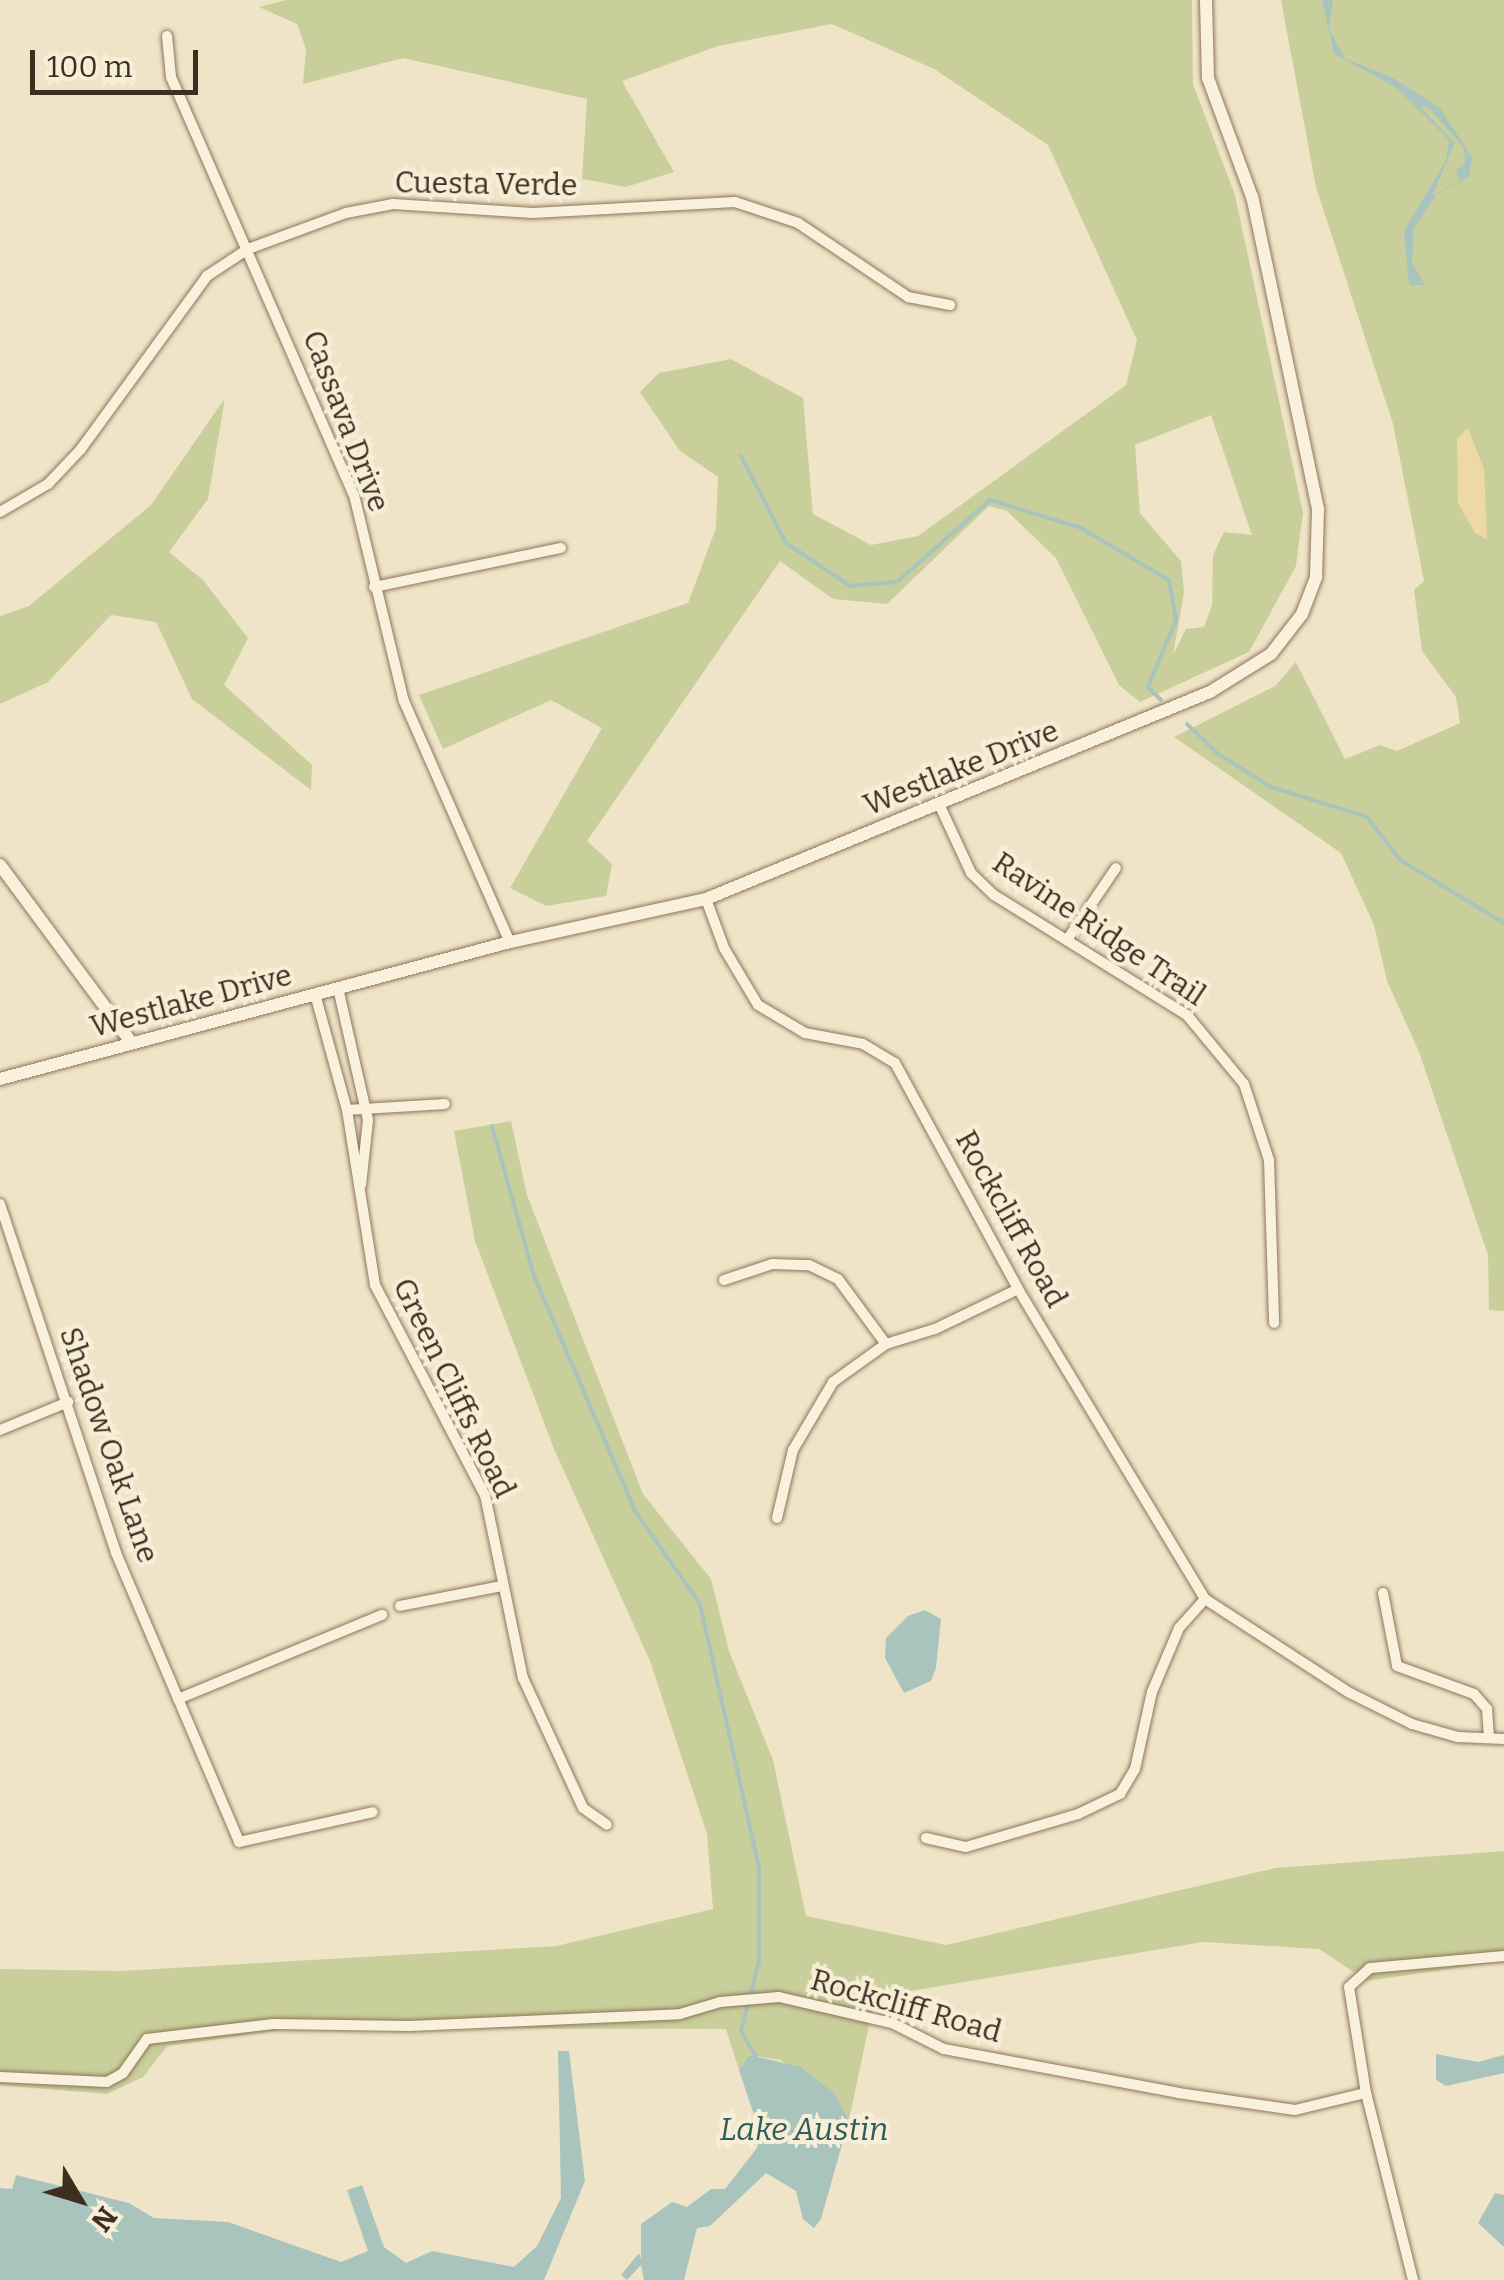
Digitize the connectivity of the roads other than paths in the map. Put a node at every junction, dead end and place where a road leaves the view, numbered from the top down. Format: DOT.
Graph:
graph roads {
  1 [pos="1206,0"];
  2 [pos="167,36"];
  3 [pos="248,249"];
  4 [pos="950,305"];
  5 [pos="0,512"];
  6 [pos="561,548"];
  7 [pos="374,587"];
  8 [pos="938,804"];
  9 [pos="0,865"];
  10 [pos="1116,868"];
  11 [pos="706,899"];
  12 [pos="1067,940"];
  13 [pos="510,942"];
  14 [pos="338,988"];
  15 [pos="316,994"];
  16 [pos="130,1041"];
  17 [pos="0,1079"];
  18 [pos="444,1104"];
  19 [pos="366,1109"];
  20 [pos="347,1110"];
  21 [pos="360,1186"];
  22 [pos="0,1204"];
  23 [pos="724,1280"];
  24 [pos="1018,1289"];
  25 [pos="1274,1322"];
  26 [pos="886,1344"];
  27 [pos="68,1402"];
  28 [pos="0,1430"];
  29 [pos="777,1518"];
  30 [pos="502,1586"];
  31 [pos="1383,1594"];
  32 [pos="1204,1599"];
  33 [pos="400,1606"];
  34 [pos="382,1614"];
  35 [pos="178,1700"];
  36 [pos="1489,1738"];
  37 [pos="1504,1740"];
  38 [pos="372,1812"];
  39 [pos="607,1825"];
  40 [pos="926,1838"];
  41 [pos="1504,1956"];
  42 [pos="0,2077"];
  43 [pos="1366,2093"];
  44 [pos="1413,2280"];
  1 -- 8 [label="street, Westlake Drive"];
  2 -- 3 [label="street, Cassava Drive"];
  3 -- 4 [label="street, Cuesta Verde"];
  3 -- 5 [label="street, Cuesta Verde"];
  3 -- 7 [label="street, Cassava Drive"];
  6 -- 7 [label="street"];
  7 -- 13 [label="street, Cassava Drive"];
  8 -- 11 [label="street, Westlake Drive"];
  8 -- 12 [label="street, Ravine Ridge Trail"];
  9 -- 16 [label="street"];
  10 -- 12 [label="street"];
  11 -- 13 [label="street, Westlake Drive"];
  11 -- 24 [label="street, Rockcliff Road"];
  12 -- 25 [label="street, Ravine Ridge Trail"];
  13 -- 14 [label="street, Westlake Drive"];
  14 -- 15 [label="street, Westlake Drive"];
  14 -- 19 [label="street, Green Cliffs Road"];
  15 -- 16 [label="street, Westlake Drive"];
  15 -- 20 [label="street, Green Cliffs Road"];
  16 -- 17 [label="street, Westlake Drive"];
  18 -- 19 [label="street"];
  19 -- 20 [label="street"];
  19 -- 21 [label="street, Green Cliffs Road"];
  20 -- 21 [label="street, Green Cliffs Road"];
  21 -- 30 [label="street, Green Cliffs Road"];
  22 -- 27 [label="street, Shadow Oak Lane"];
  23 -- 26 [label="street"];
  24 -- 26 [label="street"];
  24 -- 32 [label="street, Rockcliff Road"];
  26 -- 29 [label="street"];
  27 -- 28 [label="street"];
  27 -- 35 [label="street, Shadow Oak Lane"];
  30 -- 33 [label="street"];
  30 -- 39 [label="street, Green Cliffs Road"];
  31 -- 36 [label="street"];
  32 -- 36 [label="street, Rockcliff Road"];
  32 -- 40 [label="street"];
  34 -- 35 [label="street"];
  35 -- 38 [label="street, Shadow Oak Lane"];
  36 -- 37 [label="street, Rockcliff Road"];
  41 -- 43 [label="street"];
  42 -- 43 [label="street, Rockcliff Road"];
  43 -- 44 [label="street"];
}
